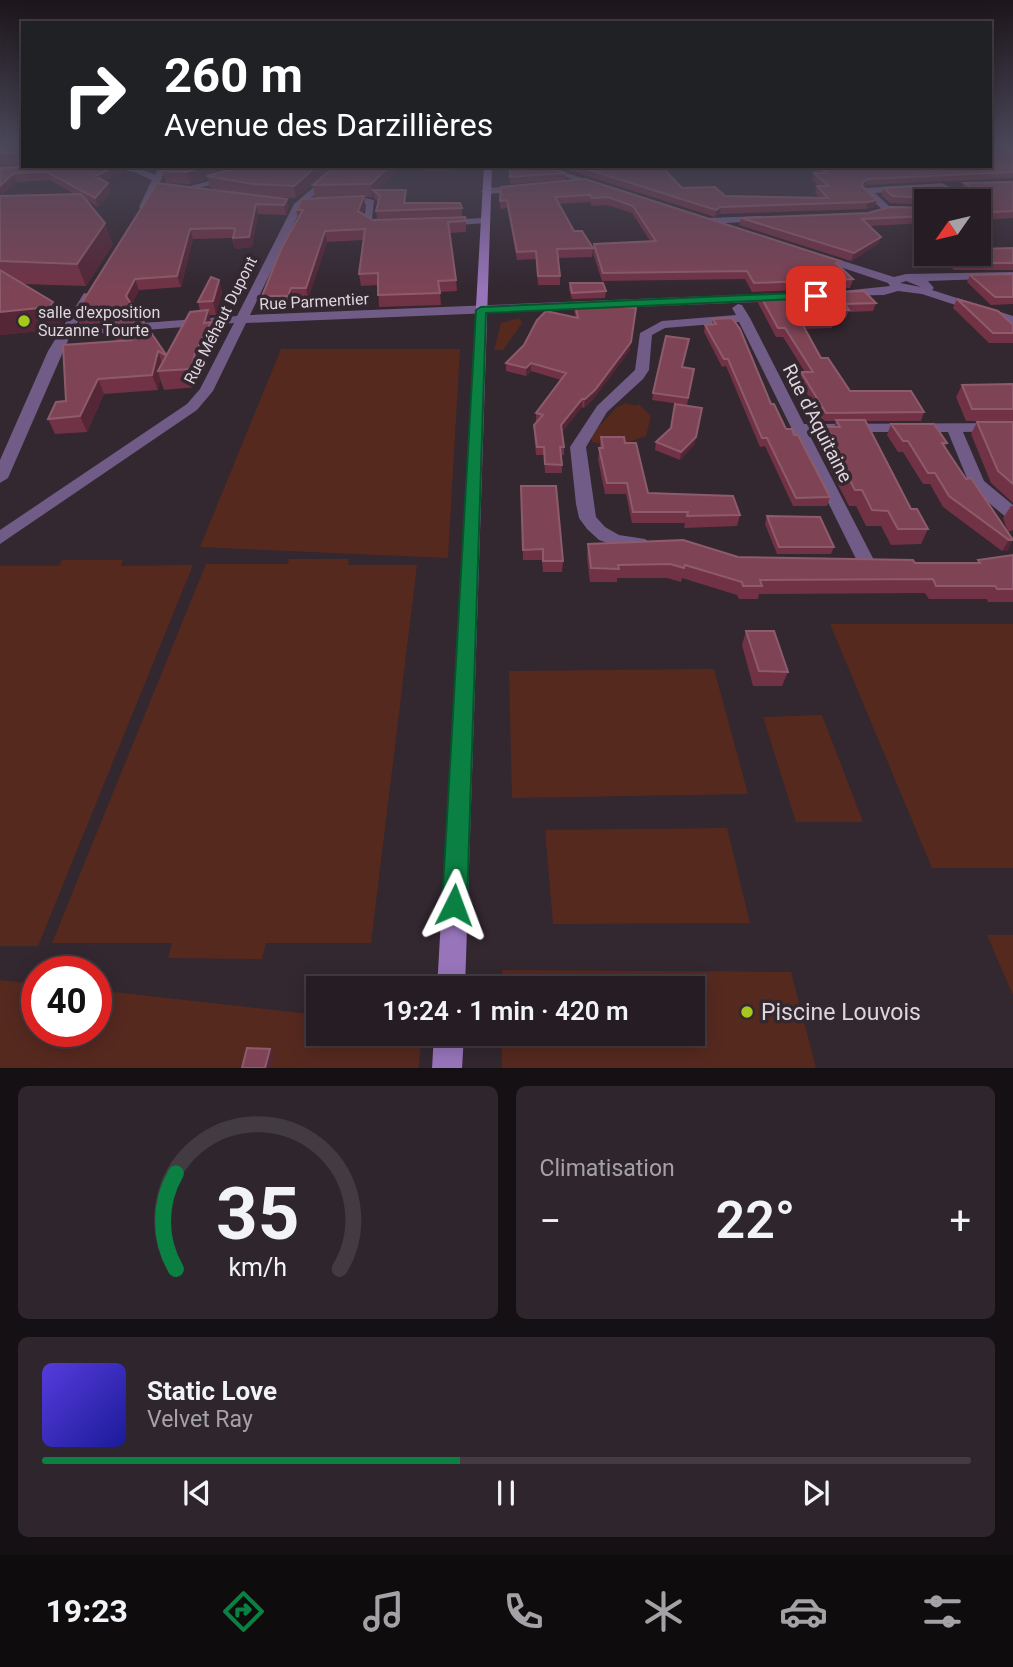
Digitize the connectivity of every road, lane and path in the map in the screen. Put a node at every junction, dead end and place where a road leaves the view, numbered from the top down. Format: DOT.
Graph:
graph roads {
  1 [pos="486,191"];
  2 [pos="153,192"];
  3 [pos="202,192"];
  4 [pos="309,192"];
  5 [pos="868,192"];
  6 [pos="209,193"];
  7 [pos="334,202"];
  8 [pos="321,203"];
  9 [pos="293,204"];
  10 [pos="887,209"];
  11 [pos="914,210"];
  12 [pos="873,214"];
  13 [pos="694,217"];
  14 [pos="778,218"];
  15 [pos="135,221"];
  16 [pos="484,221"];
  17 [pos="707,221"];
  18 [pos="436,223"];
  19 [pos="396,225"];
  20 [pos="746,234"];
  21 [pos="812,255"];
  22 [pos="1013,275"];
  23 [pos="911,278"];
  24 [pos="949,282"];
  25 [pos="896,284"];
  26 [pos="1013,286"];
  27 [pos="92,288"];
  28 [pos="925,289"];
  29 [pos="830,295"];
  30 [pos="802,296"];
  31 [pos="735,300"];
  32 [pos="961,303"];
  33 [pos="481,310"];
  34 [pos="744,318"];
  35 [pos="242,320"];
  36 [pos="1013,320"];
  37 [pos="65,333"];
  38 [pos="799,428"];
  39 [pos="954,428"];
  40 [pos="1013,428"];
  41 [pos="0,478"];
  42 [pos="1013,514"];
  43 [pos="0,538"];
  44 [pos="660,545"];
  45 [pos="868,564"];
  46 [pos="452,976"];
  47 [pos="448,1046"];
  48 [pos="447,1068"];
  1 -- 16 [label="street"];
  2 -- 15 [label="street"];
  3 -- 6 [label="street"];
  4 -- 9 [label="street, Rue Méhaut Dupont"];
  5 -- 10 [label="street"];
  7 -- 19 [label="street"];
  8 -- 9 [label="street"];
  9 -- 35 [label="street, Rue Méhaut Dupont"];
  10 -- 11 [label="street"];
  10 -- 12 [label="street"];
  13 -- 17 [label="street"];
  14 -- 17 [label="street"];
  16 -- 18 [label="street"];
  16 -- 33 [label="street"];
  17 -- 20 [label="street"];
  21 -- 25 [label="street"];
  22 -- 24 [label="street"];
  23 -- 24 [label="street"];
  23 -- 25 [label="street"];
  23 -- 28 [label="street"];
  24 -- 26 [label="street"];
  24 -- 28 [label="street"];
  24 -- 32 [label="street"];
  25 -- 28 [label="street"];
  25 -- 29 [label="street"];
  27 -- 37 [label="street"];
  28 -- 32 [label="street"];
  30 -- 31 [label="street, Rue Parmentier"];
  31 -- 33 [label="street, Rue Parmentier"];
  31 -- 34 [label="street, Rue d'Aquitaine"];
  32 -- 36 [label="street"];
  33 -- 35 [label="street, Rue Parmentier"];
  33 -- 46 [label="street"];
  34 -- 38 [label="street, Rue d'Aquitaine"];
  34 -- 44 [label="street"];
  35 -- 37 [label="street, Rue Parmentier"];
  35 -- 43 [label="street, Rue Méhaut Dupont"];
  37 -- 41 [label="street"];
  38 -- 39 [label="street"];
  38 -- 45 [label="street, Rue d'Aquitaine"];
  39 -- 40 [label="street"];
  39 -- 42 [label="street"];
  47 -- 48 [label="street"];
}
